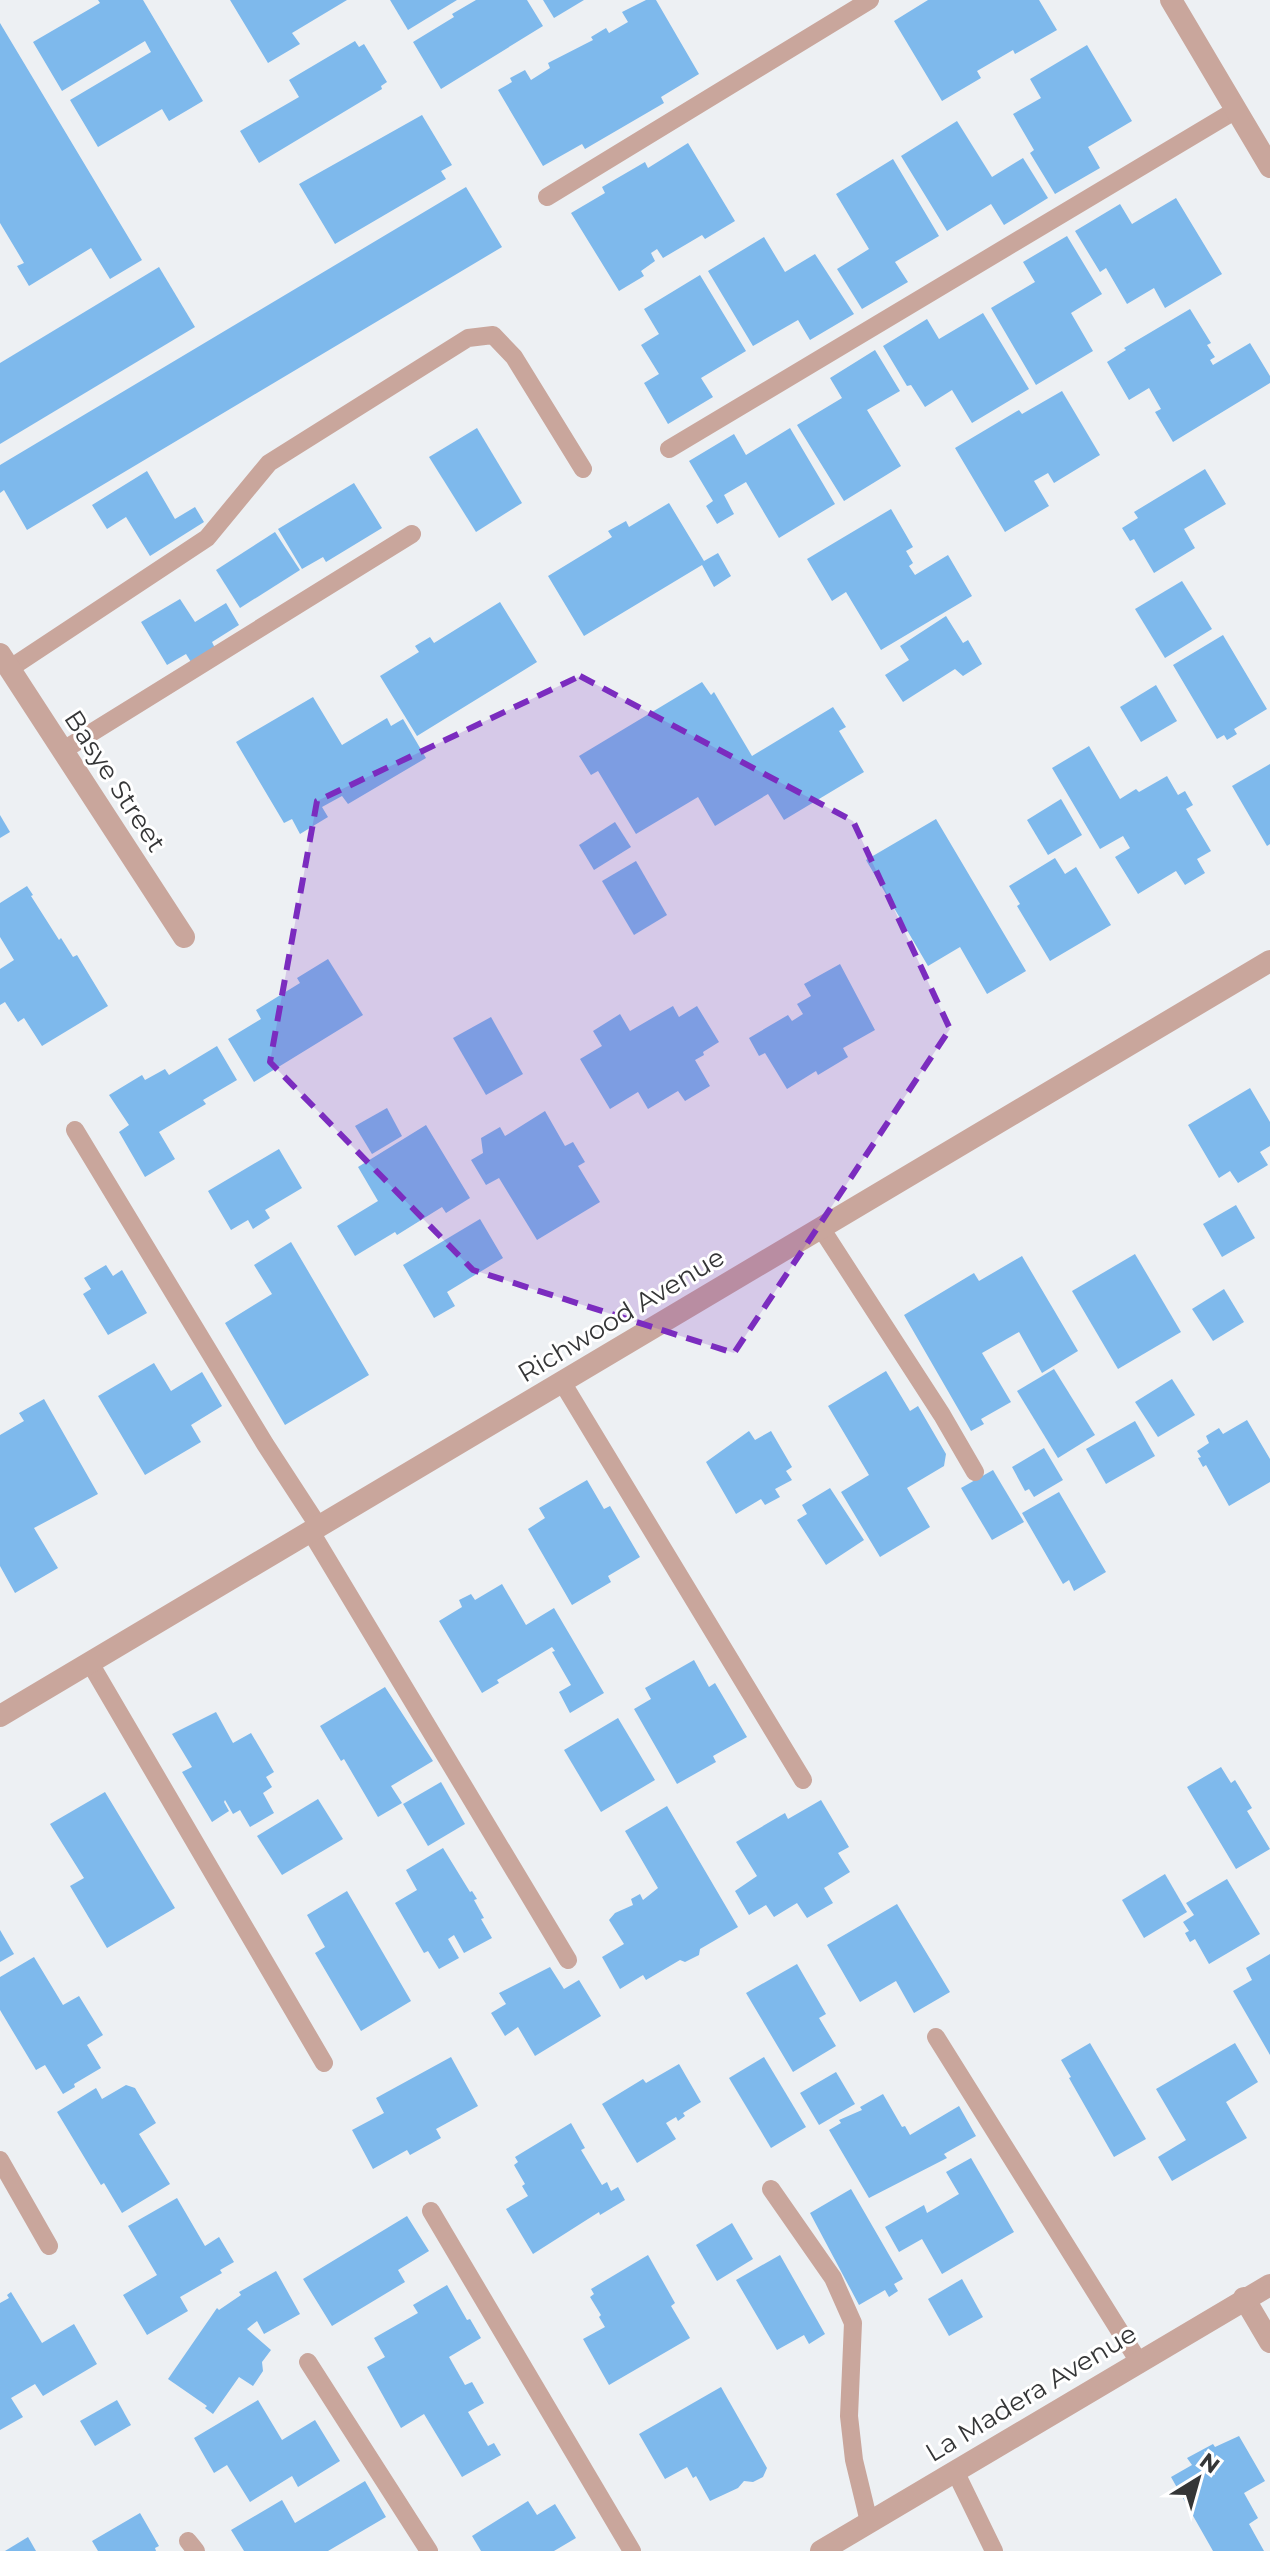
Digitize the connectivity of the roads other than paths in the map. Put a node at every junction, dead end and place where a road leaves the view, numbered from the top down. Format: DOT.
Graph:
graph roads {
  1 [pos="870,0"];
  2 [pos="1171,0"];
  3 [pos="1236,110"];
  4 [pos="1270,167"];
  5 [pos="547,197"];
  6 [pos="669,449"];
  7 [pos="583,469"];
  8 [pos="412,534"];
  9 [pos="4,661"];
  10 [pos="62,751"];
  11 [pos="184,937"];
  12 [pos="1270,961"];
  13 [pos="75,1130"];
  14 [pos="821,1228"];
  15 [pos="562,1382"];
  16 [pos="975,1472"];
  17 [pos="315,1530"];
  18 [pos="90,1663"];
  19 [pos="0,1716"];
  20 [pos="803,1780"];
  21 [pos="568,1960"];
  22 [pos="936,2037"];
  23 [pos="324,2063"];
  24 [pos="0,2160"];
  25 [pos="771,2189"];
  26 [pos="431,2211"];
  27 [pos="49,2246"];
  28 [pos="1270,2285"];
  29 [pos="1244,2298"];
  30 [pos="1270,2342"];
  31 [pos="308,2362"];
  32 [pos="1139,2362"];
  33 [pos="955,2471"];
  34 [pos="869,2522"];
  35 [pos="429,2551"];
  36 [pos="632,2551"];
  37 [pos="821,2551"];
  38 [pos="994,2551"];
  1 -- 5 [label="lane"];
  2 -- 3 [label="street"];
  3 -- 4 [label="street"];
  3 -- 6 [label="lane"];
  7 -- 9 [label="lane"];
  8 -- 10 [label="lane"];
  9 -- 10 [label="street, Basye Street"];
  10 -- 11 [label="street, Basye Street"];
  12 -- 14 [label="street, Richwood Avenue"];
  13 -- 17 [label="lane"];
  14 -- 15 [label="street, Richwood Avenue"];
  14 -- 16 [label="lane"];
  15 -- 17 [label="street, Richwood Avenue"];
  15 -- 20 [label="lane"];
  17 -- 18 [label="street, Richwood Avenue"];
  17 -- 21 [label="lane"];
  18 -- 19 [label="street, Richwood Avenue"];
  18 -- 23 [label="lane"];
  22 -- 32 [label="lane"];
  24 -- 27 [label="lane"];
  25 -- 34 [label="lane"];
  26 -- 36 [label="lane"];
  28 -- 29 [label="street, La Madera Avenue"];
  29 -- 30 [label="street"];
  29 -- 32 [label="street, La Madera Avenue"];
  31 -- 35 [label="lane"];
  32 -- 33 [label="street, La Madera Avenue"];
  33 -- 34 [label="street, La Madera Avenue"];
  33 -- 38 [label="lane"];
  34 -- 37 [label="street, La Madera Avenue"];
}
